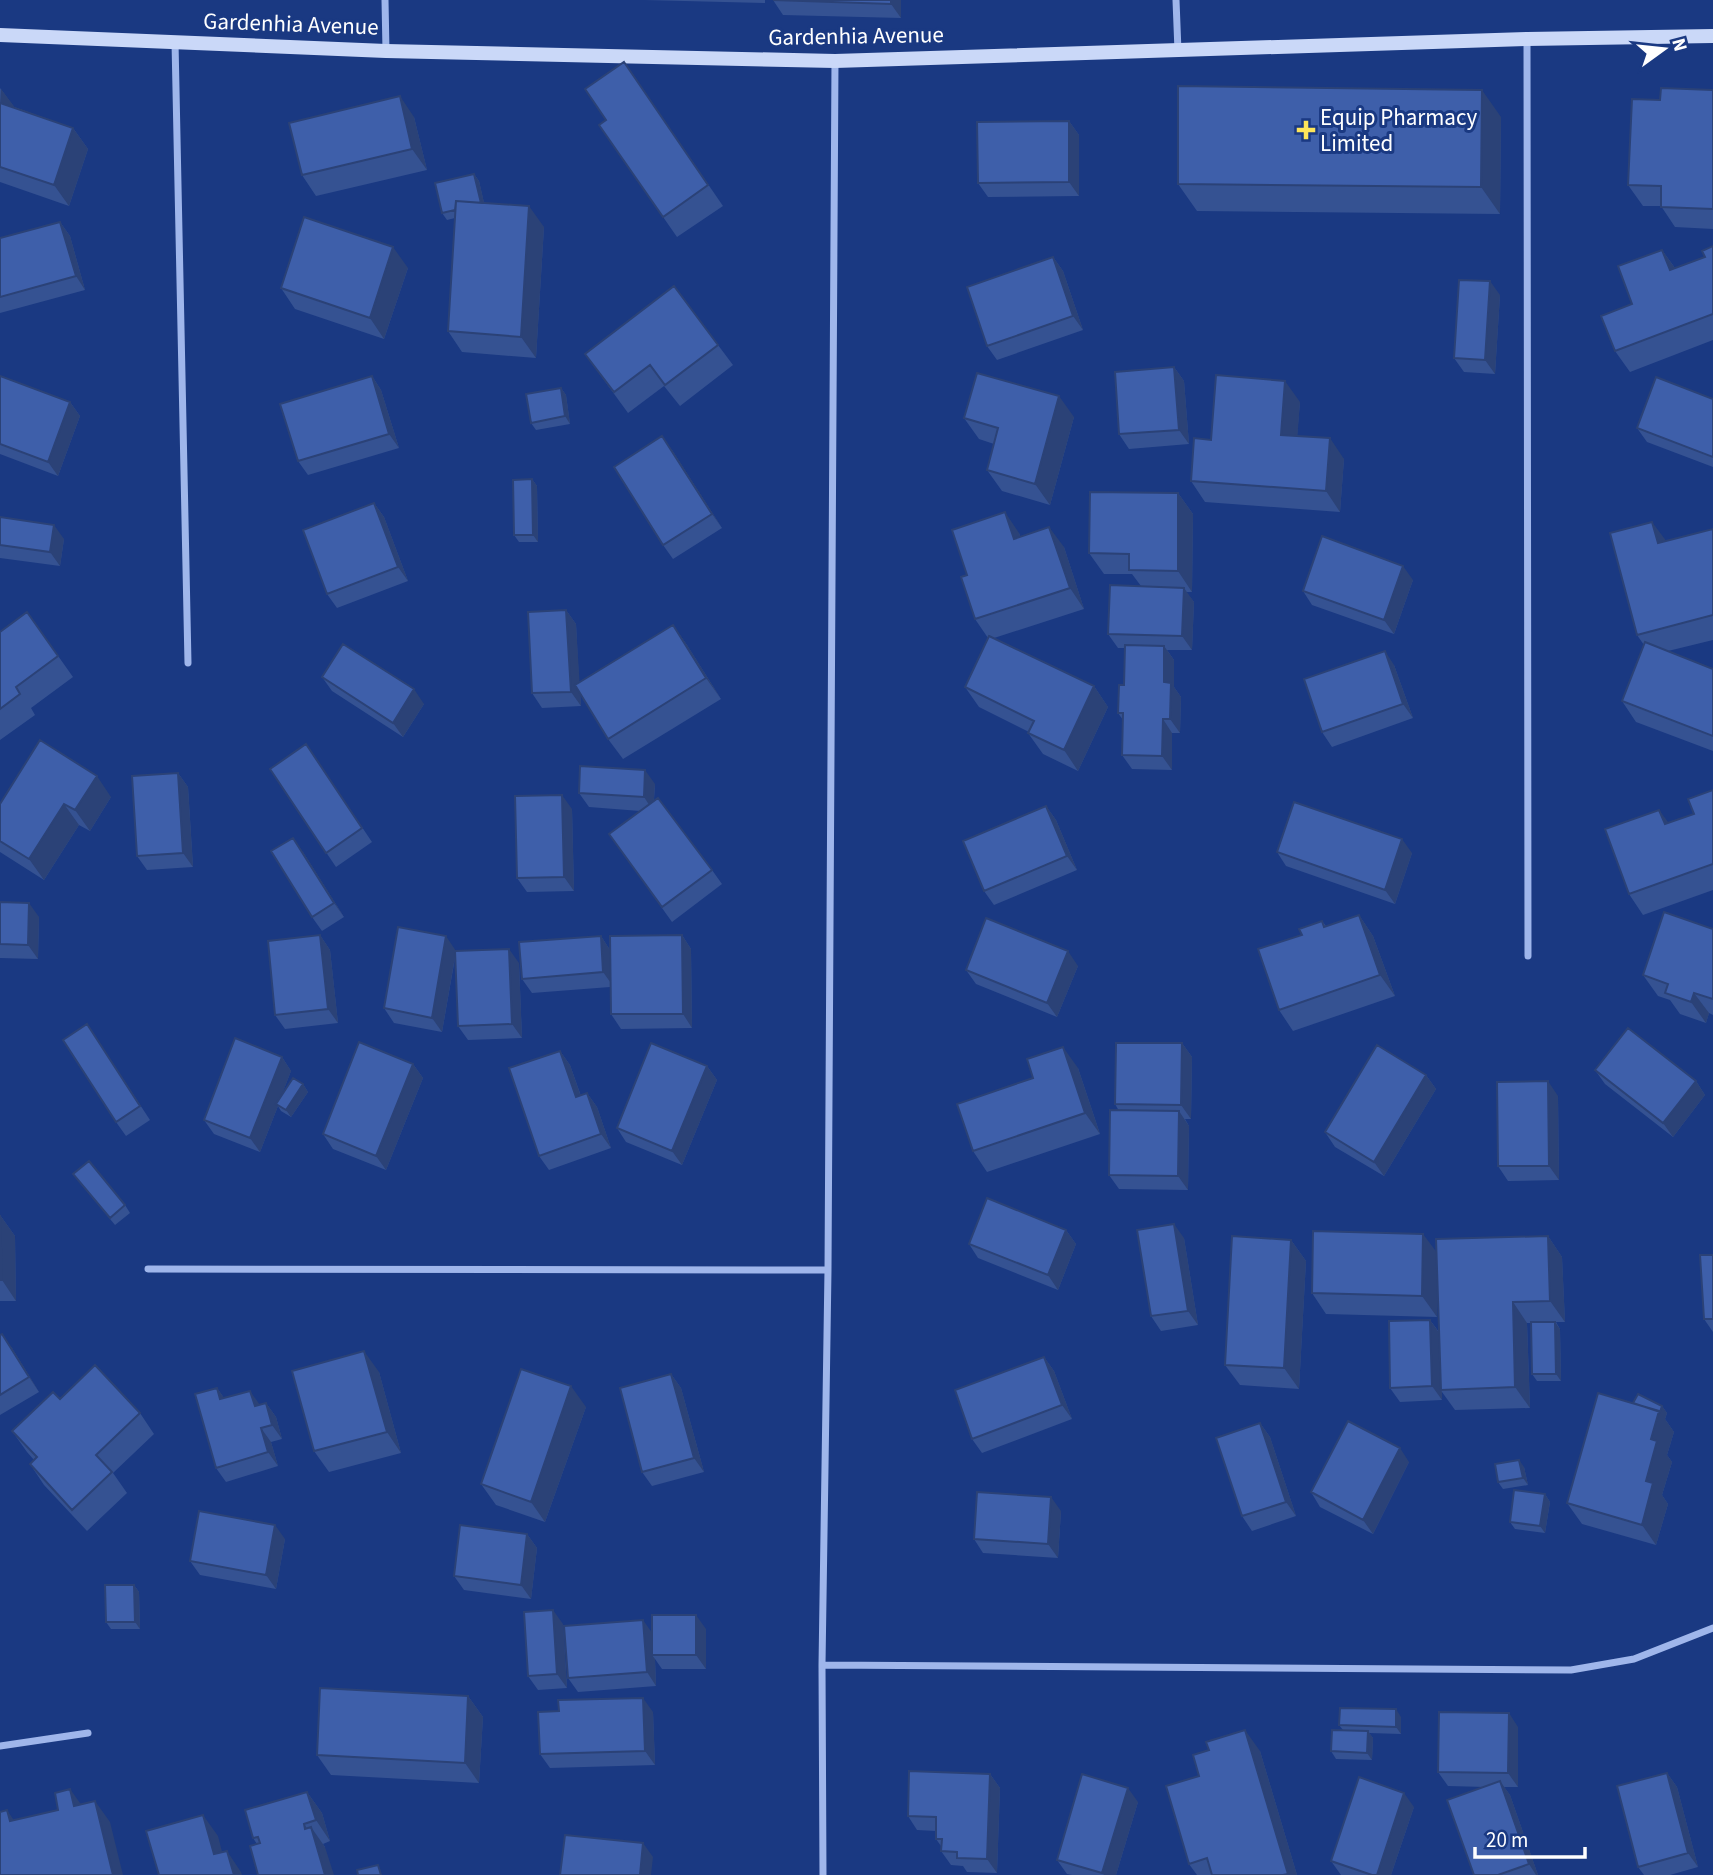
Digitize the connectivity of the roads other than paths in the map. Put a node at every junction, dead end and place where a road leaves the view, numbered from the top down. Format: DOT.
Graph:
graph roads {
  1 [pos="385,0"];
  2 [pos="1176,0"];
  3 [pos="0,34"];
  4 [pos="1713,36"];
  5 [pos="1527,39"];
  6 [pos="175,42"];
  7 [pos="386,51"];
  8 [pos="1178,51"];
  9 [pos="835,61"];
  10 [pos="188,663"];
  11 [pos="1528,956"];
  12 [pos="148,1269"];
  13 [pos="828,1270"];
  14 [pos="1713,1628"];
  15 [pos="822,1665"];
  16 [pos="88,1733"];
  17 [pos="0,1746"];
  18 [pos="823,1875"];
  1 -- 7 [label="street"];
  2 -- 8 [label="street"];
  3 -- 6 [label="main road, Gardenhia Avenue"];
  4 -- 5 [label="main road, Gardenhia Avenue"];
  5 -- 8 [label="main road, Gardenhia Avenue"];
  5 -- 11 [label="street"];
  6 -- 7 [label="main road, Gardenhia Avenue"];
  6 -- 10 [label="street"];
  7 -- 9 [label="main road, Gardenhia Avenue"];
  8 -- 9 [label="main road, Gardenhia Avenue"];
  9 -- 13 [label="street"];
  12 -- 13 [label="street"];
  13 -- 15 [label="street"];
  14 -- 15 [label="street"];
  15 -- 18 [label="street"];
  16 -- 17 [label="street"];
}
